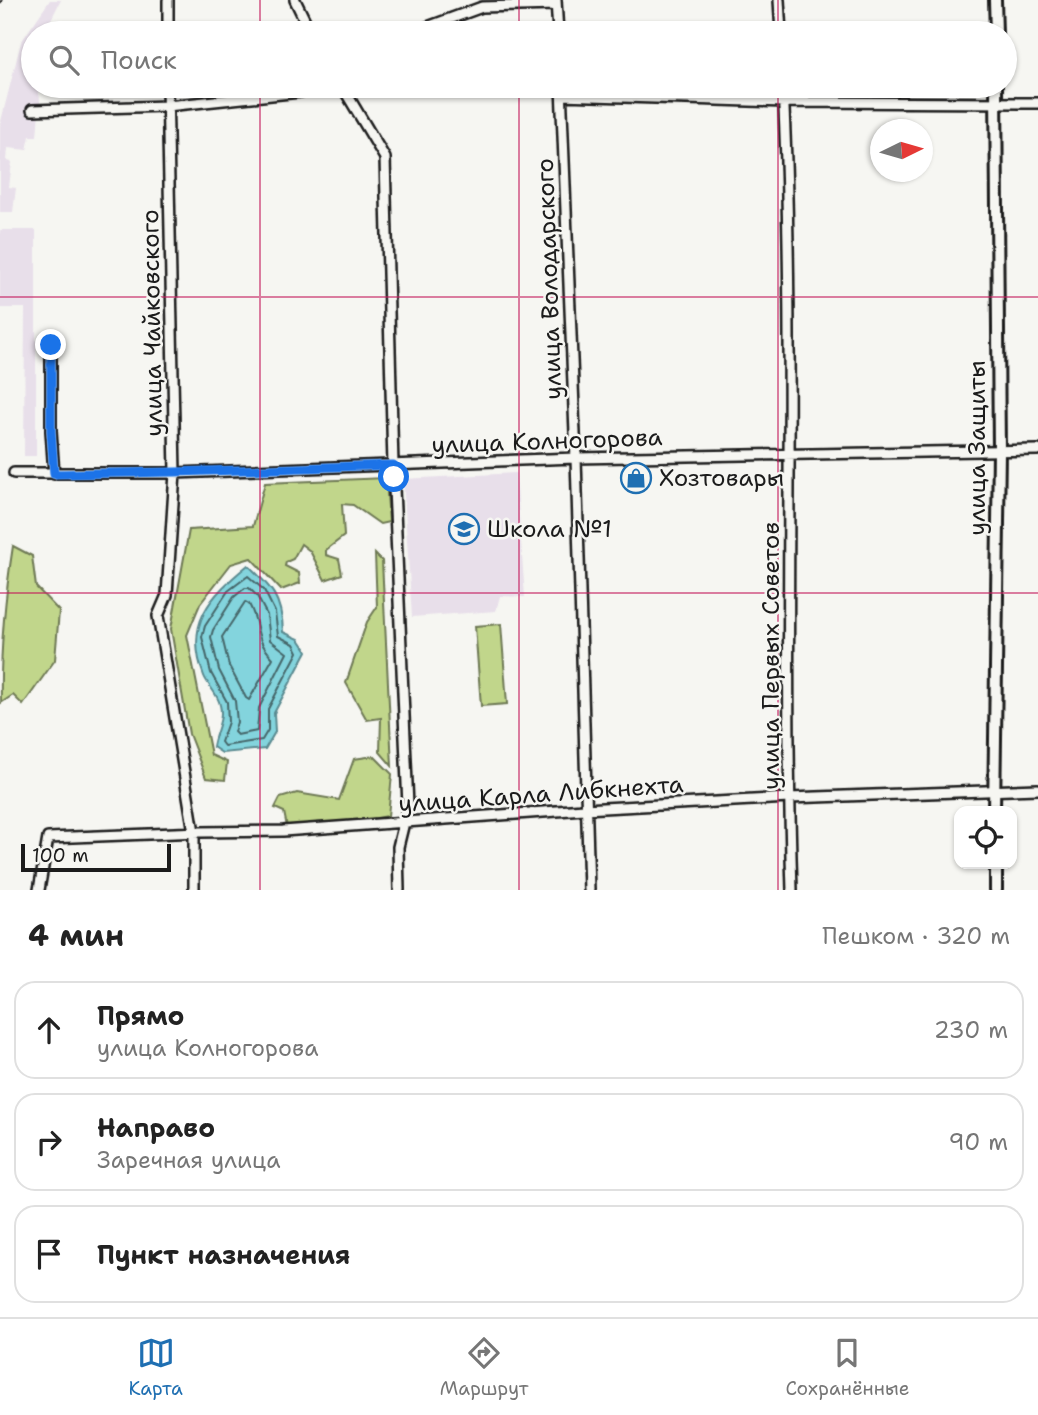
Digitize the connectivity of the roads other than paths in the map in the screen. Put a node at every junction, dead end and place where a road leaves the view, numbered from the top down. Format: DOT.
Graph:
graph roads {
  1 [pos="168,0"];
  2 [pos="295,0"];
  3 [pos="779,0"];
  4 [pos="995,0"];
  5 [pos="556,2"];
  6 [pos="168,21"];
  7 [pos="305,21"];
  8 [pos="444,21"];
  9 [pos="557,21"];
  10 [pos="780,21"];
  11 [pos="996,21"];
  12 [pos="167,98"];
  13 [pos="243,98"];
  14 [pos="349,98"];
  15 [pos="561,98"];
  16 [pos="710,98"];
  17 [pos="784,98"];
  18 [pos="997,98"];
  19 [pos="784,102"];
  20 [pos="1038,103"];
  21 [pos="997,104"];
  22 [pos="167,106"];
  23 [pos="32,110"];
  24 [pos="51,345"];
  25 [pos="1038,450"];
  26 [pos="999,451"];
  27 [pos="790,455"];
  28 [pos="576,458"];
  29 [pos="393,465"];
  30 [pos="175,472"];
  31 [pos="14,473"];
  32 [pos="54,474"];
  33 [pos="1038,789"];
  34 [pos="994,790"];
  35 [pos="789,798"];
  36 [pos="994,806"];
  37 [pos="584,809"];
  38 [pos="404,822"];
  39 [pos="194,832"];
  40 [pos="996,869"];
  41 [pos="39,890"];
  42 [pos="194,890"];
  43 [pos="399,890"];
  44 [pos="589,890"];
  45 [pos="793,890"];
  46 [pos="996,890"];
  1 -- 6 [label="street"];
  2 -- 7 [label="street"];
  3 -- 10 [label="street"];
  4 -- 11 [label="street"];
  5 -- 8 [label="street"];
  5 -- 9 [label="street"];
  12 -- 22 [label="street, улица Чайковского"];
  13 -- 22 [label="street"];
  14 -- 29 [label="street"];
  15 -- 28 [label="street, улица Володарского"];
  16 -- 19 [label="street"];
  17 -- 19 [label="street, улица Первых Советов"];
  18 -- 21 [label="street, улица Защиты"];
  19 -- 21 [label="street"];
  19 -- 27 [label="street, улица Первых Советов"];
  20 -- 21 [label="street"];
  21 -- 26 [label="street, улица Защиты"];
  22 -- 23 [label="street"];
  22 -- 30 [label="street, улица Чайковского"];
  24 -- 32 [label="street"];
  25 -- 26 [label="street, улица Колногорова"];
  26 -- 27 [label="street, улица Колногорова"];
  26 -- 34 [label="street, улица Защиты"];
  27 -- 28 [label="street, улица Колногорова"];
  27 -- 35 [label="street, улица Первых Советов"];
  28 -- 29 [label="street, улица Колногорова"];
  28 -- 37 [label="street, улица Володарского"];
  29 -- 30 [label="street, улица Колногорова"];
  29 -- 38 [label="street"];
  30 -- 32 [label="street, улица Колногорова"];
  30 -- 39 [label="street, улица Чайковского"];
  31 -- 32 [label="street, улица Колногорова"];
  33 -- 34 [label="street, улица Карла Либкнехта"];
  34 -- 35 [label="street, улица Карла Либкнехта"];
  34 -- 36 [label="street, улица Защиты"];
  35 -- 37 [label="street, улица Карла Либкнехта"];
  35 -- 45 [label="street, улица Первых Советов"];
  37 -- 38 [label="street, улица Карла Либкнехта"];
  37 -- 44 [label="street, улица Володарского"];
  38 -- 39 [label="street, улица Карла Либкнехта"];
  38 -- 43 [label="street"];
  39 -- 41 [label="street, улица Карла Либкнехта"];
  39 -- 42 [label="street, улица Чайковского"];
  40 -- 46 [label="street"];
}
